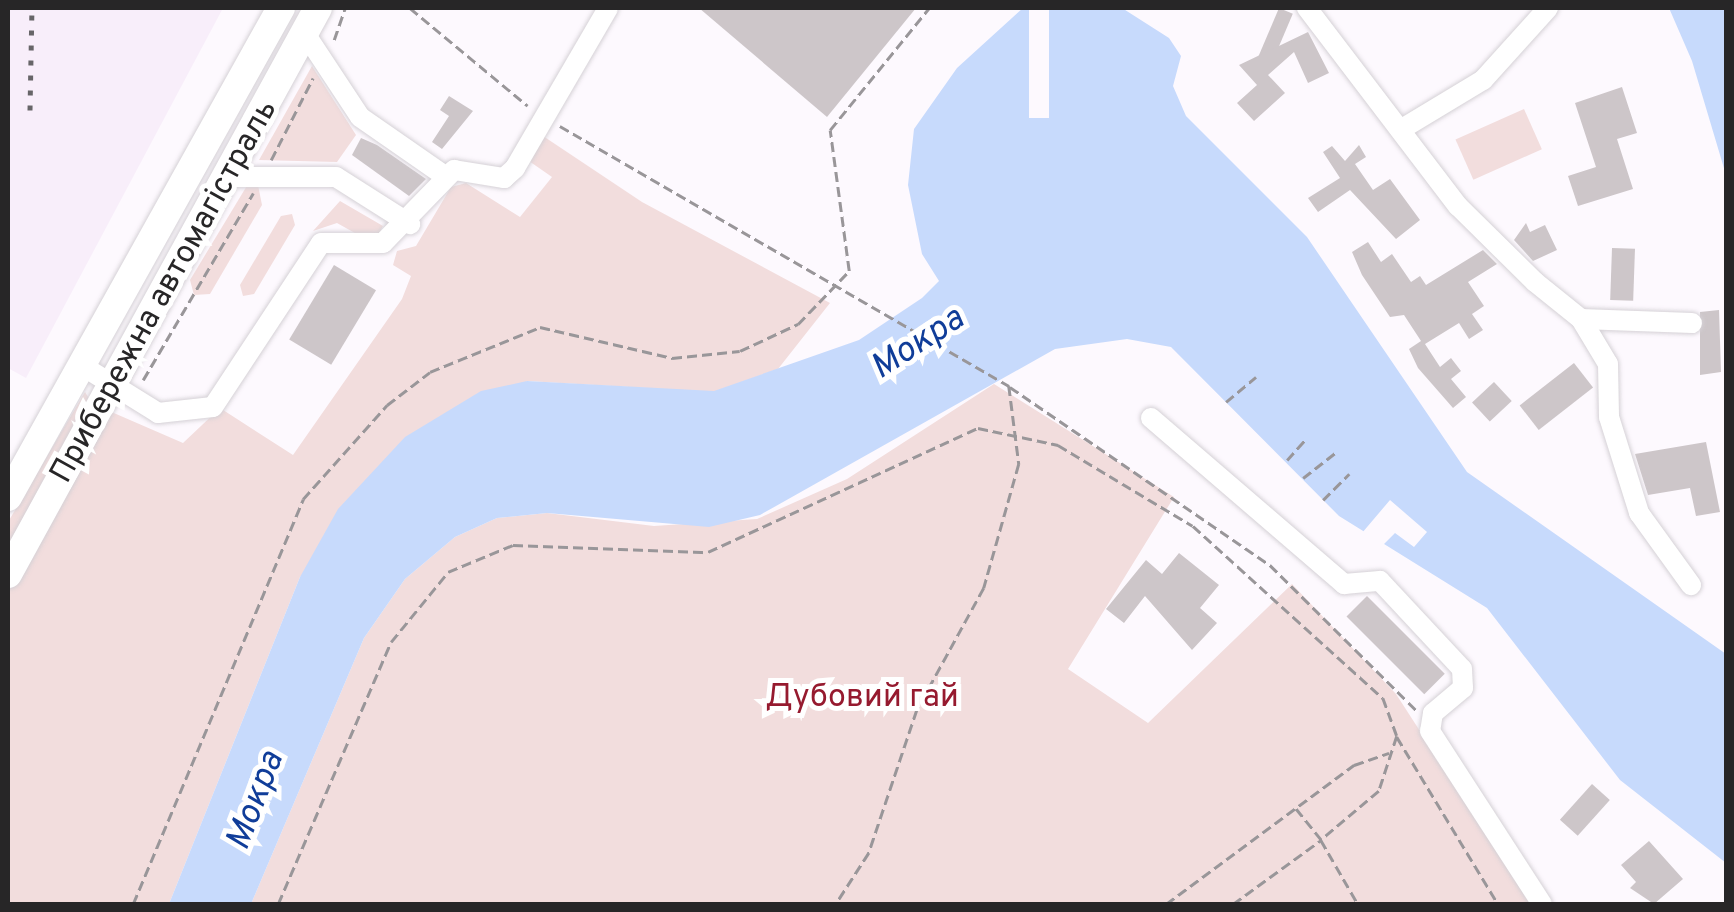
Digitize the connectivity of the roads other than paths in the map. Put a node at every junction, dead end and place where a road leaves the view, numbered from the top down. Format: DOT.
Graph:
graph roads {
  1 [pos="281,8"];
  2 [pos="318,8"];
  3 [pos="608,8"];
  4 [pos="1308,8"];
  5 [pos="1548,8"];
  6 [pos="316,45"];
  7 [pos="1404,127"];
  8 [pos="445,176"];
  9 [pos="230,177"];
  10 [pos="410,224"];
  11 [pos="1581,319"];
  12 [pos="1692,323"];
  13 [pos="100,334"];
  14 [pos="133,351"];
  15 [pos="74,377"];
  16 [pos="116,396"];
  17 [pos="1152,418"];
  18 [pos="8,497"];
  19 [pos="8,574"];
  20 [pos="1691,585"];
  21 [pos="1542,904"];
  1 -- 13 [label="main road, Прибережна автомагістраль"];
  2 -- 6 [label="main road, Прибережна автомагістраль"];
  3 -- 8 [label="street"];
  4 -- 7 [label="street"];
  5 -- 7 [label="street"];
  6 -- 8 [label="street"];
  6 -- 9 [label="main road, Прибережна автомагістраль"];
  7 -- 11 [label="street"];
  8 -- 10 [label="street"];
  9 -- 10 [label="street"];
  9 -- 14 [label="main road, Прибережна автомагістраль"];
  10 -- 16 [label="street"];
  11 -- 12 [label="street"];
  11 -- 20 [label="street"];
  13 -- 14 [label="main road"];
  13 -- 15 [label="main road, Прибережна автомагістраль"];
  14 -- 16 [label="main road, Прибережна автомагістраль"];
  15 -- 16 [label="main road"];
  15 -- 18 [label="main road, Прибережна автомагістраль"];
  16 -- 19 [label="main road, Прибережна автомагістраль"];
  17 -- 21 [label="street"];
}
